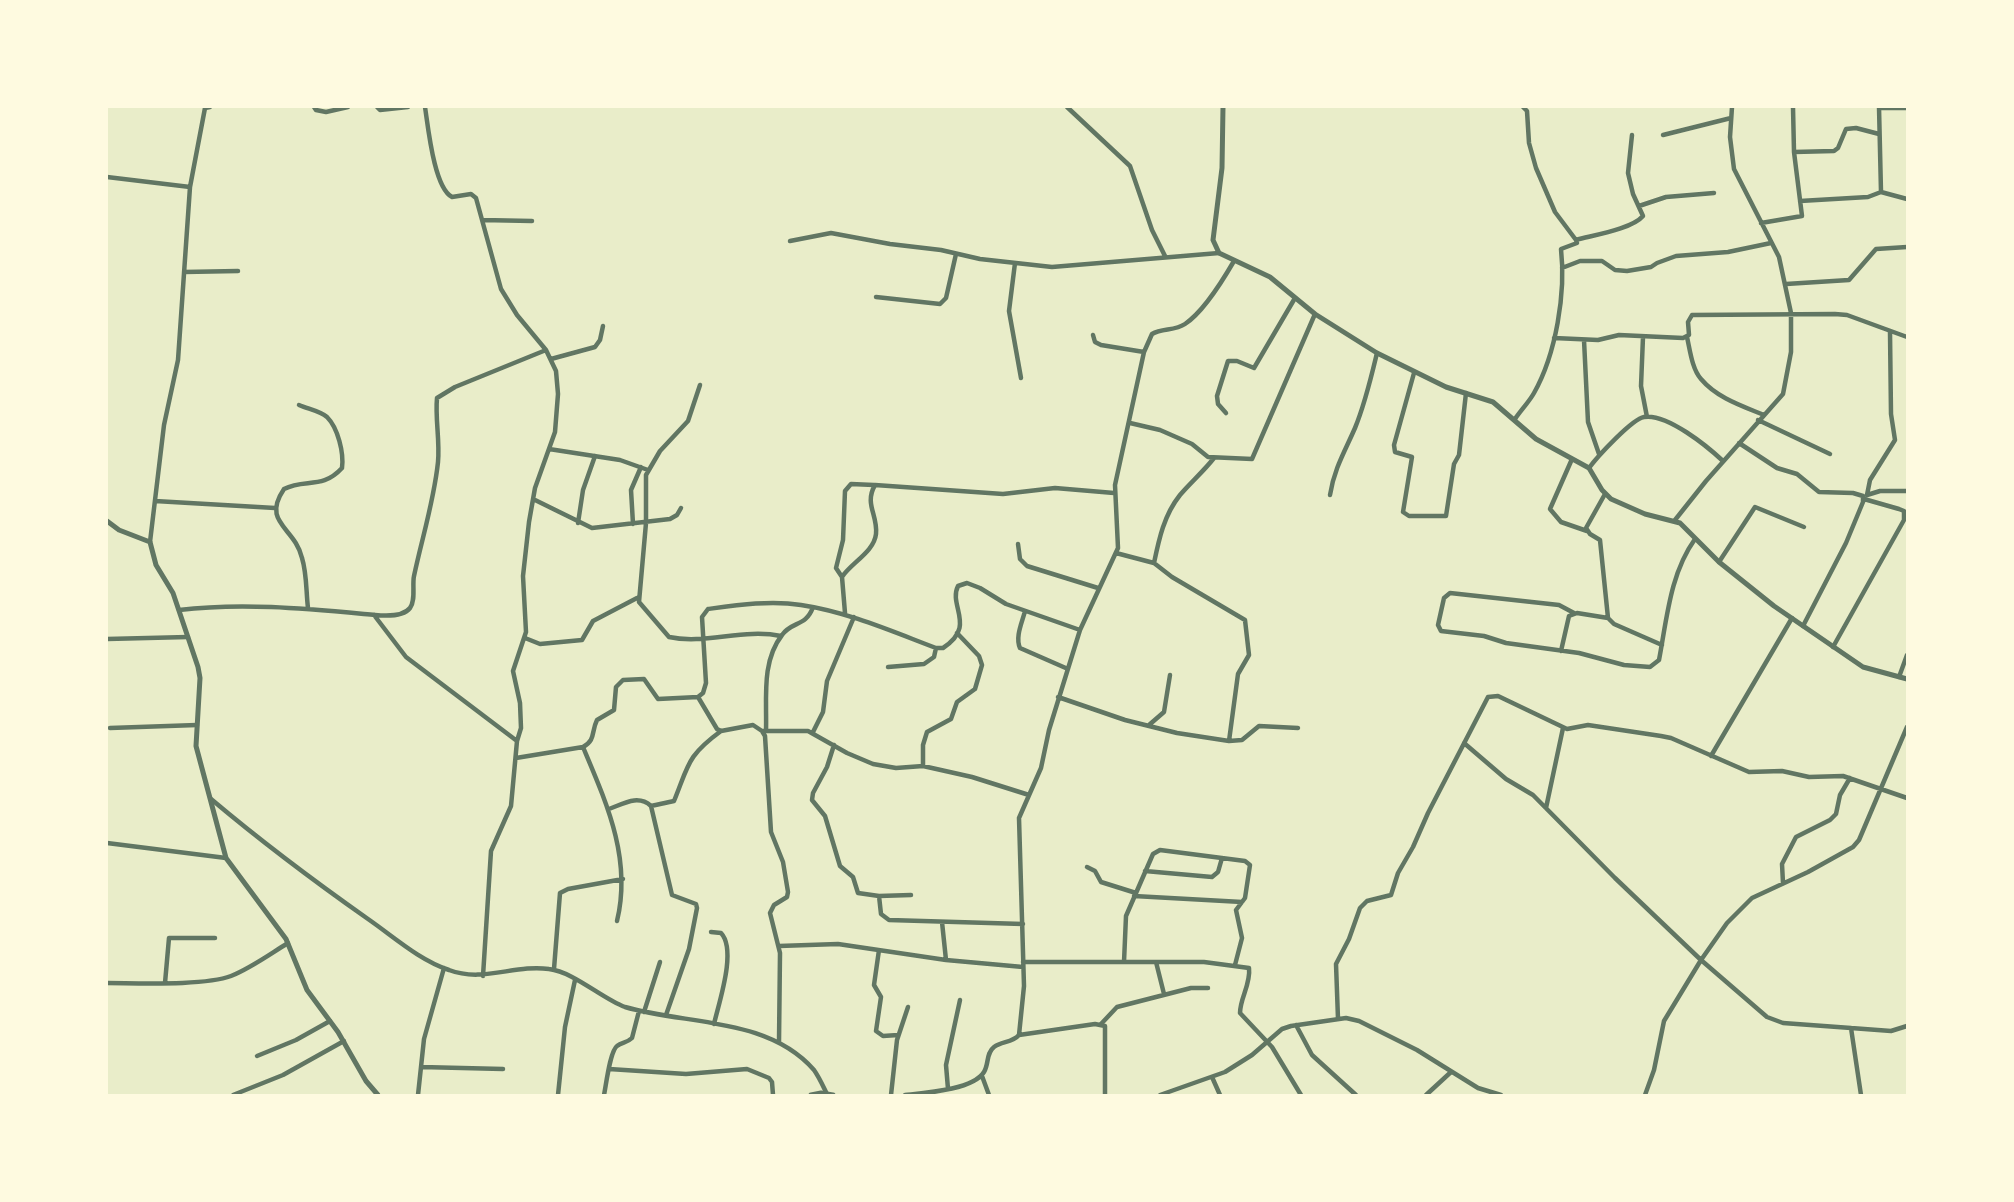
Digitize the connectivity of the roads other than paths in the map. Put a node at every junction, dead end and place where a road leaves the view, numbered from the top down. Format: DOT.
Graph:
graph roads {
  1 [pos="210,107"];
  2 [pos="314,107"];
  3 [pos="348,107"];
  4 [pos="377,107"];
  5 [pos="408,107"];
  6 [pos="425,107"];
  7 [pos="1067,107"];
  8 [pos="1223,107"];
  9 [pos="1523,107"];
  10 [pos="1732,107"];
  11 [pos="1793,107"];
  12 [pos="1879,108"];
  13 [pos="1907,108"];
  14 [pos="1731,118"];
  15 [pos="1879,134"];
  16 [pos="1632,135"];
  17 [pos="1663,135"];
  18 [pos="1794,152"];
  19 [pos="107,177"];
  20 [pos="190,187"];
  21 [pos="1881,192"];
  22 [pos="1714,193"];
  23 [pos="1907,199"];
  24 [pos="1800,201"];
  25 [pos="1639,206"];
  26 [pos="482,220"];
  27 [pos="532,220"];
  28 [pos="1761,223"];
  29 [pos="1576,240"];
  30 [pos="790,241"];
  31 [pos="1771,243"];
  32 [pos="1907,247"];
  33 [pos="1219,253"];
  34 [pos="956,254"];
  35 [pos="1165,256"];
  36 [pos="1234,261"];
  37 [pos="1015,263"];
  38 [pos="1562,268"];
  39 [pos="239,271"];
  40 [pos="184,272"];
  41 [pos="1786,284"];
  42 [pos="1296,296"];
  43 [pos="876,297"];
  44 [pos="1791,313"];
  45 [pos="1314,314"];
  46 [pos="603,326"];
  47 [pos="1890,332"];
  48 [pos="1093,335"];
  49 [pos="1643,337"];
  50 [pos="1687,337"];
  51 [pos="1907,337"];
  52 [pos="1554,338"];
  53 [pos="1584,340"];
  54 [pos="546,350"];
  55 [pos="1144,352"];
  56 [pos="1377,353"];
  57 [pos="551,359"];
  58 [pos="1414,373"];
  59 [pos="1021,378"];
  60 [pos="700,385"];
  61 [pos="1466,392"];
  62 [pos="299,405"];
  63 [pos="1226,413"];
  64 [pos="1764,415"];
  65 [pos="1647,417"];
  66 [pos="1515,419"];
  67 [pos="1758,420"];
  68 [pos="1129,423"];
  69 [pos="1739,443"];
  70 [pos="549,449"];
  71 [pos="1599,454"];
  72 [pos="1830,454"];
  73 [pos="594,456"];
  74 [pos="1214,458"];
  75 [pos="1572,459"];
  76 [pos="1723,461"];
  77 [pos="641,467"];
  78 [pos="1589,468"];
  79 [pos="648,470"];
  80 [pos="875,485"];
  81 [pos="1907,491"];
  82 [pos="1114,493"];
  83 [pos="1605,494"];
  84 [pos="1330,495"];
  85 [pos="1864,497"];
  86 [pos="533,499"];
  87 [pos="155,501"];
  88 [pos="275,508"];
  89 [pos="681,508"];
  90 [pos="1675,520"];
  91 [pos="107,521"];
  92 [pos="1906,521"];
  93 [pos="578,523"];
  94 [pos="646,523"];
  95 [pos="633,524"];
  96 [pos="1804,527"];
  97 [pos="1587,531"];
  98 [pos="1695,538"];
  99 [pos="150,542"];
  100 [pos="1018,544"];
  101 [pos="1116,553"];
  102 [pos="1719,562"];
  103 [pos="1154,563"];
  104 [pos="842,577"];
  105 [pos="1098,587"];
  106 [pos="637,598"];
  107 [pos="813,607"];
  108 [pos="307,608"];
  109 [pos="178,610"];
  110 [pos="1025,611"];
  111 [pos="1574,613"];
  112 [pos="845,614"];
  113 [pos="374,615"];
  114 [pos="854,617"];
  115 [pos="1608,618"];
  116 [pos="1792,618"];
  117 [pos="1803,626"];
  118 [pos="1080,630"];
  119 [pos="957,633"];
  120 [pos="781,636"];
  121 [pos="188,637"];
  122 [pos="525,638"];
  123 [pos="107,639"];
  124 [pos="704,639"];
  125 [pos="1662,645"];
  126 [pos="1833,647"];
  127 [pos="936,648"];
  128 [pos="1560,650"];
  129 [pos="1907,655"];
  130 [pos="888,667"];
  131 [pos="1068,669"];
  132 [pos="1170,675"];
  133 [pos="1899,677"];
  134 [pos="1907,680"];
  135 [pos="698,697"];
  136 [pos="1058,697"];
  137 [pos="197,725"];
  138 [pos="1148,726"];
  139 [pos="1907,727"];
  140 [pos="110,728"];
  141 [pos="1298,728"];
  142 [pos="1563,728"];
  143 [pos="721,731"];
  144 [pos="764,731"];
  145 [pos="813,732"];
  146 [pos="517,741"];
  147 [pos="1229,741"];
  148 [pos="1464,743"];
  149 [pos="834,745"];
  150 [pos="583,747"];
  151 [pos="1711,756"];
  152 [pos="516,758"];
  153 [pos="923,766"];
  154 [pos="1850,777"];
  155 [pos="1881,789"];
  156 [pos="1029,795"];
  157 [pos="211,799"];
  158 [pos="1907,799"];
  159 [pos="651,806"];
  160 [pos="1546,808"];
  161 [pos="609,809"];
  162 [pos="107,843"];
  163 [pos="226,858"];
  164 [pos="1222,858"];
  165 [pos="1087,867"];
  166 [pos="1145,872"];
  167 [pos="623,879"];
  168 [pos="1783,883"];
  169 [pos="911,895"];
  170 [pos="1135,895"];
  171 [pos="879,896"];
  172 [pos="1242,902"];
  173 [pos="617,921"];
  174 [pos="942,922"];
  175 [pos="1023,923"];
  176 [pos="711,932"];
  177 [pos="215,938"];
  178 [pos="289,943"];
  179 [pos="779,946"];
  180 [pos="879,950"];
  181 [pos="946,960"];
  182 [pos="1701,960"];
  183 [pos="660,962"];
  184 [pos="1124,962"];
  185 [pos="1156,962"];
  186 [pos="1023,965"];
  187 [pos="1235,965"];
  188 [pos="444,968"];
  189 [pos="554,969"];
  190 [pos="483,976"];
  191 [pos="575,979"];
  192 [pos="107,983"];
  193 [pos="165,983"];
  194 [pos="1208,988"];
  195 [pos="1164,995"];
  196 [pos="960,1000"];
  197 [pos="908,1007"];
  198 [pos="641,1011"];
  199 [pos="666,1016"];
  200 [pos="1338,1019"];
  201 [pos="330,1021"];
  202 [pos="714,1024"];
  203 [pos="1101,1024"];
  204 [pos="1296,1025"];
  205 [pos="1907,1026"];
  206 [pos="1851,1028"];
  207 [pos="898,1035"];
  208 [pos="1019,1035"];
  209 [pos="344,1041"];
  210 [pos="779,1042"];
  211 [pos="1267,1042"];
  212 [pos="257,1056"];
  213 [pos="421,1067"];
  214 [pos="503,1069"];
  215 [pos="609,1069"];
  216 [pos="1452,1072"];
  217 [pos="982,1076"];
  218 [pos="1212,1077"];
  219 [pos="948,1089"];
  220 [pos="233,1095"];
  221 [pos="378,1095"];
  222 [pos="418,1095"];
  223 [pos="558,1095"];
  224 [pos="604,1095"];
  225 [pos="773,1095"];
  226 [pos="811,1095"];
  227 [pos="830,1095"];
  228 [pos="891,1095"];
  229 [pos="905,1095"];
  230 [pos="989,1095"];
  231 [pos="1105,1095"];
  232 [pos="1160,1095"];
  233 [pos="1220,1095"];
  234 [pos="1301,1095"];
  235 [pos="1356,1095"];
  236 [pos="1426,1095"];
  237 [pos="1501,1095"];
  238 [pos="1645,1095"];
  239 [pos="1861,1095"];
  1 -- 20 [label="street"];
  2 -- 3 [label="street"];
  4 -- 5 [label="street"];
  6 -- 26 [label="street"];
  7 -- 35 [label="street"];
  8 -- 33 [label="street"];
  9 -- 29 [label="street"];
  10 -- 14 [label="street"];
  11 -- 18 [label="street"];
  12 -- 13 [label="street"];
  12 -- 15 [label="street"];
  14 -- 17 [label="street"];
  14 -- 28 [label="street"];
  15 -- 18 [label="street"];
  15 -- 21 [label="street"];
  16 -- 25 [label="street"];
  18 -- 24 [label="street"];
  19 -- 20 [label="street"];
  20 -- 40 [label="street"];
  21 -- 23 [label="street"];
  21 -- 24 [label="street"];
  22 -- 25 [label="street"];
  24 -- 28 [label="street"];
  25 -- 29 [label="street"];
  26 -- 27 [label="street"];
  26 -- 54 [label="street"];
  28 -- 31 [label="street"];
  29 -- 38 [label="street"];
  30 -- 34 [label="street"];
  31 -- 38 [label="street"];
  31 -- 41 [label="street"];
  32 -- 41 [label="street"];
  33 -- 35 [label="street"];
  33 -- 36 [label="street"];
  34 -- 37 [label="street"];
  34 -- 43 [label="street"];
  35 -- 37 [label="street"];
  36 -- 42 [label="street"];
  36 -- 55 [label="street"];
  37 -- 59 [label="street"];
  38 -- 52 [label="street"];
  39 -- 40 [label="street"];
  40 -- 87 [label="street"];
  41 -- 44 [label="street"];
  42 -- 45 [label="street"];
  42 -- 63 [label="street"];
  44 -- 47 [label="street"];
  44 -- 50 [label="street"];
  44 -- 64 [label="street"];
  45 -- 56 [label="street"];
  45 -- 74 [label="street"];
  46 -- 57 [label="street"];
  47 -- 51 [label="street"];
  47 -- 85 [label="street"];
  48 -- 55 [label="street"];
  49 -- 50 [label="street"];
  49 -- 53 [label="street"];
  49 -- 65 [label="street"];
  50 -- 64 [label="street"];
  52 -- 53 [label="street"];
  52 -- 66 [label="street"];
  53 -- 71 [label="street"];
  54 -- 57 [label="street"];
  54 -- 113 [label="street"];
  55 -- 68 [label="street"];
  56 -- 58 [label="street"];
  56 -- 84 [label="street"];
  57 -- 70 [label="street"];
  58 -- 61 [label="street"];
  58 -- 61 [label="street"];
  60 -- 79 [label="street"];
  61 -- 66 [label="street"];
  62 -- 88 [label="street"];
  64 -- 67 [label="street"];
  65 -- 71 [label="street"];
  65 -- 76 [label="street"];
  66 -- 75 [label="street"];
  67 -- 69 [label="street"];
  67 -- 72 [label="street"];
  68 -- 74 [label="street"];
  68 -- 82 [label="street"];
  69 -- 76 [label="street"];
  69 -- 85 [label="street"];
  70 -- 73 [label="street"];
  70 -- 86 [label="street"];
  71 -- 78 [label="street"];
  73 -- 77 [label="street"];
  73 -- 93 [label="street"];
  74 -- 103 [label="street"];
  75 -- 78 [label="street"];
  75 -- 97 [label="street"];
  76 -- 90 [label="street"];
  77 -- 79 [label="street"];
  77 -- 95 [label="street"];
  78 -- 83 [label="street"];
  79 -- 94 [label="street"];
  80 -- 82 [label="street"];
  80 -- 104 [label="street"];
  80 -- 104 [label="street"];
  81 -- 85 [label="street"];
  82 -- 101 [label="street"];
  83 -- 90 [label="street"];
  83 -- 97 [label="street"];
  85 -- 92 [label="street"];
  85 -- 117 [label="street"];
  86 -- 93 [label="street"];
  86 -- 122 [label="street"];
  87 -- 88 [label="street"];
  87 -- 99 [label="street"];
  88 -- 108 [label="street"];
  89 -- 94 [label="street"];
  90 -- 98 [label="street"];
  91 -- 99 [label="street"];
  92 -- 126 [label="street"];
  93 -- 95 [label="street"];
  94 -- 95 [label="street"];
  94 -- 106 [label="street"];
  96 -- 102 [label="street"];
  97 -- 115 [label="street"];
  98 -- 102 [label="street"];
  98 -- 125 [label="street"];
  99 -- 109 [label="street"];
  100 -- 105 [label="street"];
  101 -- 103 [label="street"];
  101 -- 105 [label="street"];
  102 -- 116 [label="street"];
  103 -- 147 [label="street"];
  104 -- 112 [label="street"];
  105 -- 118 [label="street"];
  106 -- 122 [label="street"];
  106 -- 124 [label="street"];
  107 -- 112 [label="street"];
  107 -- 120 [label="street"];
  107 -- 124 [label="street"];
  108 -- 109 [label="street"];
  108 -- 113 [label="street"];
  109 -- 121 [label="street"];
  110 -- 118 [label="street"];
  110 -- 119 [label="street"];
  110 -- 131 [label="street"];
  111 -- 115 [label="street"];
  111 -- 128 [label="street"];
  111 -- 128 [label="street"];
  112 -- 114 [label="street"];
  113 -- 146 [label="street"];
  114 -- 127 [label="street"];
  114 -- 145 [label="street"];
  115 -- 125 [label="street"];
  116 -- 117 [label="street"];
  116 -- 151 [label="street"];
  117 -- 126 [label="street"];
  118 -- 131 [label="street"];
  119 -- 127 [label="street"];
  119 -- 153 [label="street"];
  120 -- 124 [label="street"];
  120 -- 144 [label="street"];
  121 -- 123 [label="street"];
  121 -- 137 [label="street"];
  122 -- 146 [label="street"];
  124 -- 135 [label="street"];
  125 -- 128 [label="street"];
  126 -- 133 [label="street"];
  127 -- 130 [label="street"];
  129 -- 133 [label="street"];
  131 -- 136 [label="street"];
  132 -- 138 [label="street"];
  133 -- 134 [label="street"];
  135 -- 143 [label="street"];
  135 -- 150 [label="street"];
  136 -- 138 [label="street"];
  136 -- 156 [label="street"];
  137 -- 140 [label="street"];
  137 -- 157 [label="street"];
  138 -- 147 [label="street"];
  139 -- 155 [label="street"];
  141 -- 147 [label="street"];
  142 -- 148 [label="street"];
  142 -- 151 [label="street"];
  142 -- 160 [label="street"];
  143 -- 144 [label="street"];
  143 -- 159 [label="street"];
  144 -- 145 [label="street"];
  144 -- 179 [label="street"];
  145 -- 149 [label="street"];
  146 -- 152 [label="street"];
  148 -- 160 [label="street"];
  148 -- 200 [label="street"];
  149 -- 153 [label="street"];
  149 -- 171 [label="street"];
  150 -- 152 [label="street"];
  150 -- 161 [label="street"];
  151 -- 154 [label="street"];
  152 -- 190 [label="street"];
  153 -- 156 [label="street"];
  154 -- 155 [label="street"];
  154 -- 168 [label="street"];
  155 -- 158 [label="street"];
  155 -- 168 [label="street"];
  156 -- 175 [label="street"];
  157 -- 163 [label="street"];
  157 -- 188 [label="street"];
  159 -- 161 [label="street"];
  159 -- 199 [label="street"];
  160 -- 182 [label="street"];
  161 -- 167 [label="street"];
  162 -- 163 [label="street"];
  163 -- 178 [label="street"];
  164 -- 166 [label="street"];
  164 -- 166 [label="street"];
  164 -- 172 [label="street"];
  165 -- 170 [label="street"];
  166 -- 170 [label="street"];
  167 -- 173 [label="street"];
  167 -- 189 [label="street"];
  168 -- 182 [label="street"];
  169 -- 171 [label="street"];
  170 -- 172 [label="street"];
  170 -- 184 [label="street"];
  171 -- 174 [label="street"];
  172 -- 187 [label="street"];
  174 -- 175 [label="street"];
  174 -- 181 [label="street"];
  175 -- 186 [label="street"];
  176 -- 202 [label="street"];
  177 -- 193 [label="street"];
  178 -- 193 [label="street"];
  178 -- 201 [label="street"];
  179 -- 180 [label="street"];
  179 -- 210 [label="street"];
  180 -- 181 [label="street"];
  180 -- 207 [label="street"];
  181 -- 186 [label="street"];
  182 -- 206 [label="street"];
  182 -- 238 [label="street"];
  183 -- 198 [label="street"];
  184 -- 185 [label="street"];
  184 -- 186 [label="street"];
  185 -- 187 [label="street"];
  185 -- 195 [label="street"];
  186 -- 208 [label="street"];
  187 -- 211 [label="street"];
  188 -- 190 [label="street"];
  188 -- 213 [label="street"];
  189 -- 190 [label="street"];
  189 -- 191 [label="street"];
  191 -- 198 [label="street"];
  191 -- 223 [label="street"];
  192 -- 193 [label="street"];
  194 -- 195 [label="street"];
  195 -- 203 [label="street"];
  196 -- 219 [label="street"];
  197 -- 207 [label="street"];
  198 -- 199 [label="street"];
  198 -- 215 [label="street"];
  199 -- 202 [label="street"];
  200 -- 204 [label="street"];
  200 -- 216 [label="street"];
  201 -- 209 [label="street"];
  201 -- 212 [label="street"];
  202 -- 210 [label="street"];
  203 -- 208 [label="street"];
  203 -- 231 [label="street"];
  204 -- 211 [label="street"];
  204 -- 235 [label="street"];
  205 -- 206 [label="street"];
  206 -- 239 [label="street"];
  207 -- 228 [label="street"];
  208 -- 217 [label="street"];
  209 -- 220 [label="street"];
  209 -- 221 [label="street"];
  210 -- 227 [label="street"];
  211 -- 218 [label="street"];
  211 -- 234 [label="street"];
  213 -- 214 [label="street"];
  213 -- 222 [label="street"];
  215 -- 224 [label="street"];
  215 -- 225 [label="street"];
  216 -- 236 [label="street"];
  216 -- 237 [label="street"];
  217 -- 219 [label="street"];
  217 -- 230 [label="street"];
  218 -- 232 [label="street"];
  218 -- 233 [label="street"];
  219 -- 229 [label="street"];
  226 -- 227 [label="street"];
}
